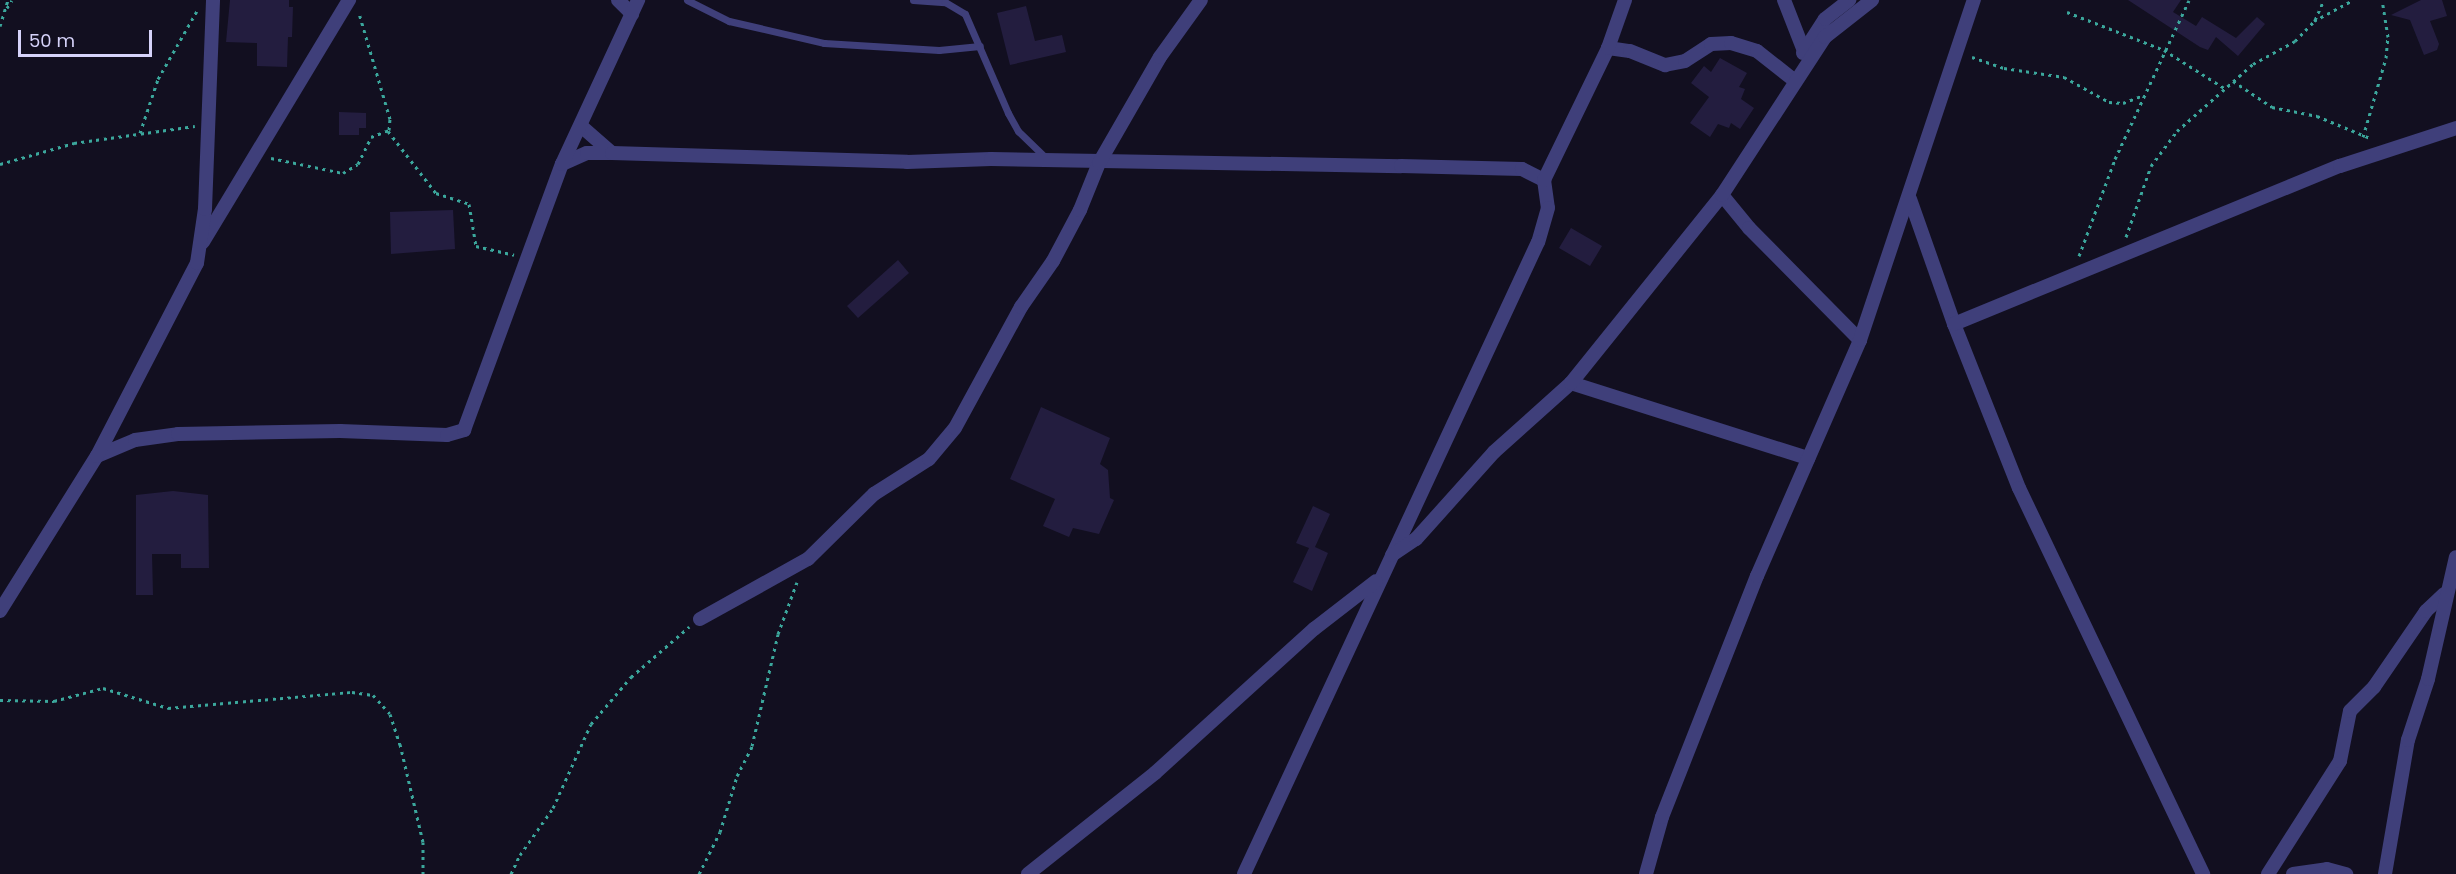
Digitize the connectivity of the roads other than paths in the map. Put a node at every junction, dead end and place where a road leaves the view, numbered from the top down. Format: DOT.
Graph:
graph roads {
  1 [pos="213,0"];
  2 [pos="618,0"];
  3 [pos="638,0"];
  4 [pos="687,0"];
  5 [pos="913,0"];
  6 [pos="1201,0"];
  7 [pos="1625,0"];
  8 [pos="1784,0"];
  9 [pos="1850,0"];
  10 [pos="1872,0"];
  11 [pos="1974,0"];
  12 [pos="353,5"];
  13 [pos="632,14"];
  14 [pos="980,46"];
  15 [pos="1608,48"];
  16 [pos="1804,51"];
  17 [pos="1790,77"];
  18 [pos="1775,112"];
  19 [pos="581,126"];
  20 [pos="2456,128"];
  21 [pos="612,153"];
  22 [pos="1048,160"];
  23 [pos="1099,163"];
  24 [pos="562,164"];
  25 [pos="1544,180"];
  26 [pos="1722,195"];
  27 [pos="1910,199"];
  28 [pos="201,245"];
  29 [pos="1954,324"];
  30 [pos="1860,339"];
  31 [pos="1570,383"];
  32 [pos="97,456"];
  33 [pos="1808,458"];
  34 [pos="1390,556"];
  35 [pos="2456,557"];
  36 [pos="1380,578"];
  37 [pos="2444,594"];
  38 [pos="0,611"];
  39 [pos="700,619"];
  40 [pos="1028,874"];
  41 [pos="1244,874"];
  42 [pos="1646,874"];
  43 [pos="2203,874"];
  44 [pos="2268,874"];
  45 [pos="2293,874"];
  46 [pos="2346,874"];
  47 [pos="2385,874"];
  1 -- 28 [label="street"];
  2 -- 13 [label="street"];
  3 -- 13 [label="street"];
  4 -- 14 [label="lane"];
  5 -- 14 [label="lane"];
  6 -- 23 [label="street"];
  7 -- 15 [label="street"];
  8 -- 16 [label="street"];
  9 -- 16 [label="street"];
  10 -- 18 [label="street"];
  11 -- 27 [label="street"];
  12 -- 28 [label="street"];
  13 -- 19 [label="street"];
  14 -- 22 [label="lane"];
  15 -- 17 [label="street"];
  15 -- 25 [label="street"];
  16 -- 17 [label="street"];
  17 -- 18 [label="street"];
  18 -- 26 [label="street"];
  19 -- 21 [label="street"];
  19 -- 24 [label="street"];
  20 -- 29 [label="street"];
  21 -- 22 [label="street"];
  21 -- 24 [label="street"];
  22 -- 23 [label="street"];
  23 -- 25 [label="street"];
  23 -- 39 [label="street"];
  24 -- 32 [label="street"];
  25 -- 34 [label="street"];
  26 -- 30 [label="street"];
  26 -- 31 [label="street"];
  27 -- 29 [label="street"];
  27 -- 30 [label="street"];
  28 -- 32 [label="street"];
  29 -- 43 [label="street"];
  30 -- 33 [label="street"];
  31 -- 33 [label="street"];
  31 -- 34 [label="street"];
  32 -- 38 [label="street"];
  33 -- 42 [label="street"];
  34 -- 36 [label="street"];
  35 -- 37 [label="street"];
  36 -- 40 [label="street"];
  36 -- 41 [label="street"];
  37 -- 44 [label="street"];
  37 -- 47 [label="street"];
  45 -- 46 [label="street"];
}
